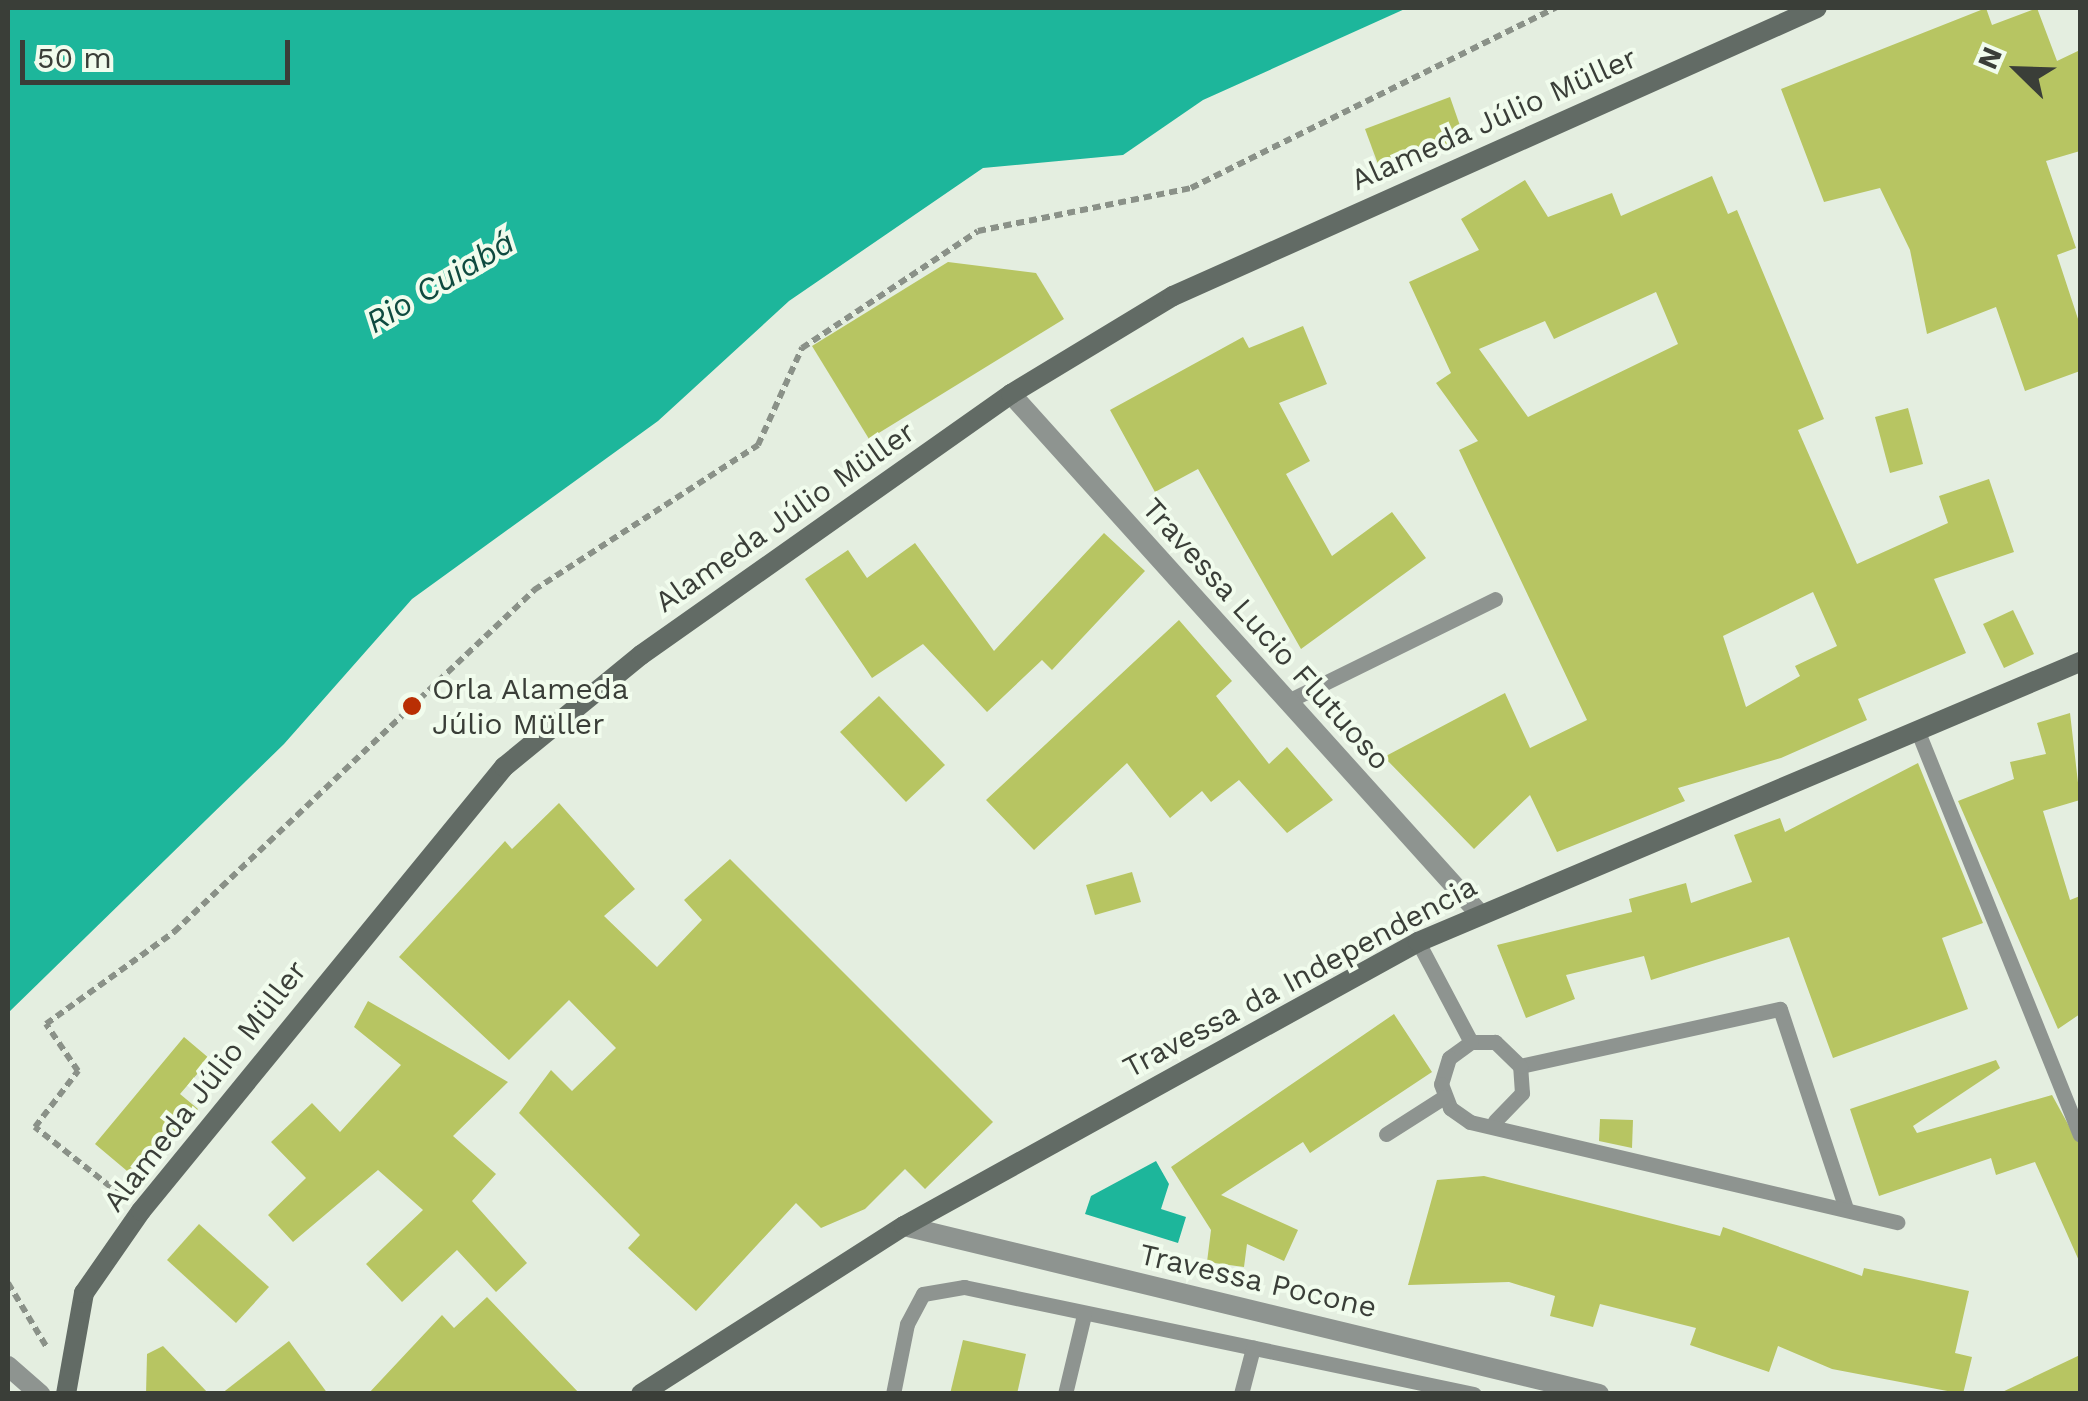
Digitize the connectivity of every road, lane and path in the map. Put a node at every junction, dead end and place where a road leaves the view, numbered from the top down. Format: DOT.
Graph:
graph roads {
  1 [pos="1556,8"];
  2 [pos="1817,8"];
  3 [pos="1011,394"];
  4 [pos="1495,600"];
  5 [pos="2080,662"];
  6 [pos="1286,702"];
  7 [pos="1918,732"];
  8 [pos="1479,913"];
  9 [pos="1418,942"];
  10 [pos="1471,1042"];
  11 [pos="1520,1066"];
  12 [pos="1444,1097"];
  13 [pos="1495,1122"];
  14 [pos="1386,1134"];
  15 [pos="2080,1135"];
  16 [pos="1845,1206"];
  17 [pos="141,1211"];
  18 [pos="1897,1222"];
  19 [pos="904,1226"];
  20 [pos="8,1283"];
  21 [pos="1084,1315"];
  22 [pos="1253,1348"];
  23 [pos="8,1366"];
  24 [pos="66,1385"];
  25 [pos="1410,1386"];
  26 [pos="40,1394"];
  27 [pos="641,1394"];
  28 [pos="893,1394"];
  29 [pos="1065,1394"];
  30 [pos="1241,1394"];
  31 [pos="1474,1394"];
  32 [pos="1598,1394"];
  1 -- 17 [label="path"];
  2 -- 3 [label="main road, Alameda Júlio Müller"];
  3 -- 6 [label="street, Travessa Lucio Flutuoso"];
  3 -- 17 [label="main road, Alameda Júlio Müller"];
  4 -- 6 [label="lane"];
  5 -- 7 [label="main road, Travessa da Independencia"];
  6 -- 8 [label="street, Travessa Lucio Flutuoso"];
  7 -- 8 [label="main road, Travessa da Independencia"];
  7 -- 15 [label="lane"];
  8 -- 9 [label="main road, Travessa da Independencia"];
  9 -- 10 [label="lane"];
  9 -- 19 [label="main road, Travessa da Independencia"];
  10 -- 11 [label="lane"];
  10 -- 12 [label="lane"];
  11 -- 13 [label="lane"];
  11 -- 16 [label="lane"];
  12 -- 13 [label="lane"];
  12 -- 14 [label="lane"];
  13 -- 16 [label="lane"];
  16 -- 18 [label="lane"];
  17 -- 24 [label="main road, Alameda Júlio Müller"];
  19 -- 27 [label="main road, Travessa da Independencia"];
  19 -- 32 [label="street, Travessa Pocone"];
  20 -- 24 [label="path"];
  21 -- 22 [label="lane"];
  21 -- 28 [label="lane"];
  21 -- 29 [label="lane"];
  22 -- 25 [label="lane"];
  22 -- 30 [label="lane"];
  23 -- 26 [label="street"];
  25 -- 31 [label="lane"];
}
